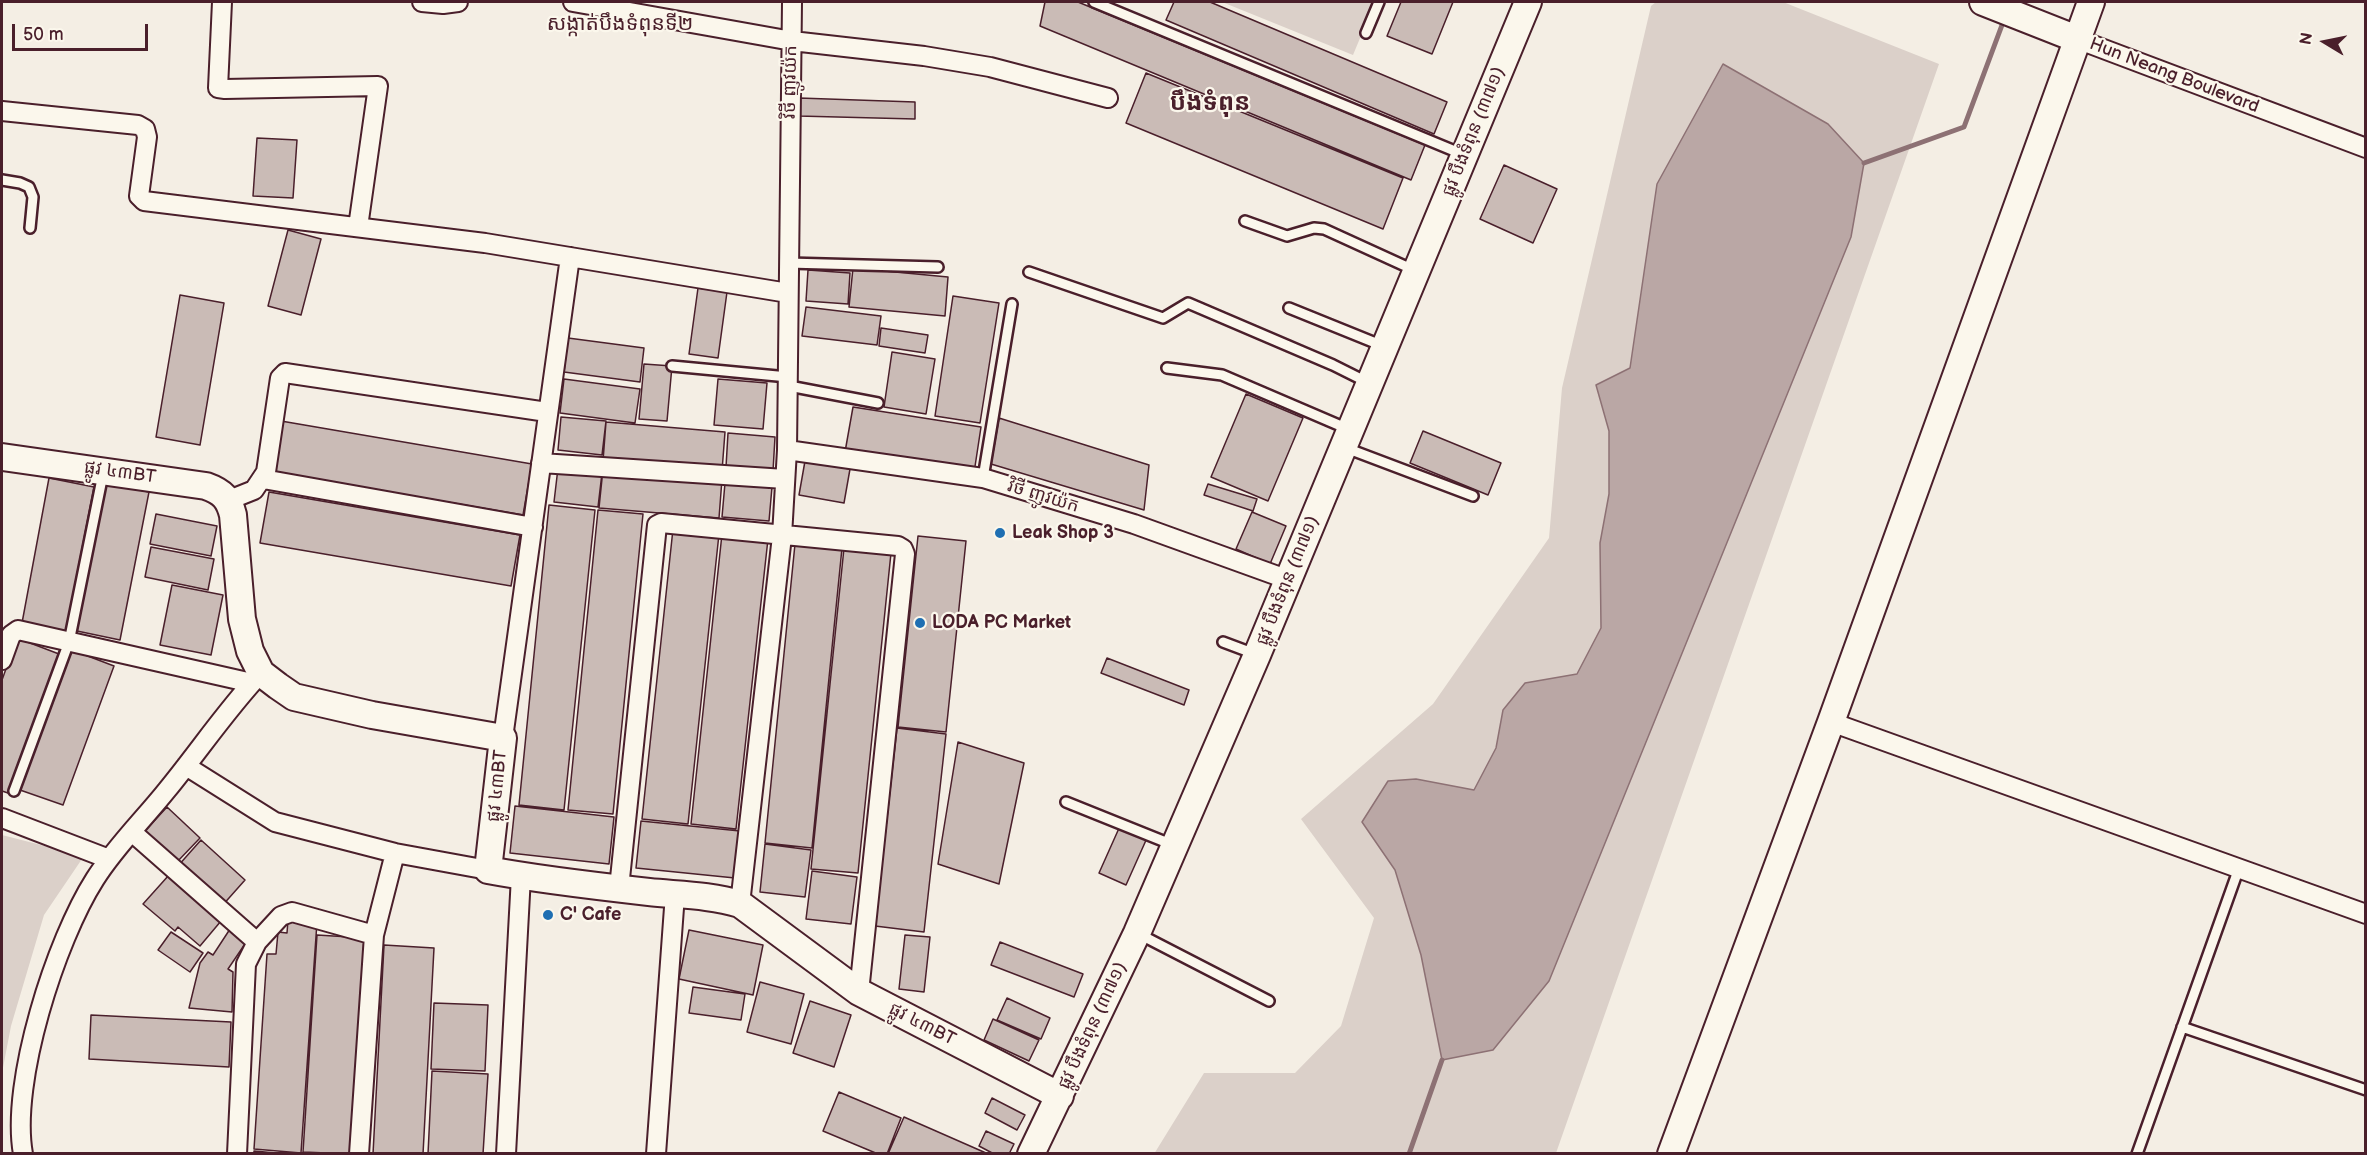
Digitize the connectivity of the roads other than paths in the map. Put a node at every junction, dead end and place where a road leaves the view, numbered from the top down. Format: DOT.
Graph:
graph roads {
  1 [pos="222,2"];
  2 [pos="422,2"];
  3 [pos="458,2"];
  4 [pos="573,2"];
  5 [pos="792,2"];
  6 [pos="1094,2"];
  7 [pos="1379,2"];
  8 [pos="1528,2"];
  9 [pos="1983,2"];
  10 [pos="2091,2"];
  11 [pos="1366,33"];
  12 [pos="2078,39"];
  13 [pos="792,41"];
  14 [pos="1108,98"];
  15 [pos="2,111"];
  16 [pos="2366,148"];
  17 [pos="1465,154"];
  18 [pos="2,180"];
  19 [pos="1245,221"];
  20 [pos="358,227"];
  21 [pos="30,228"];
  22 [pos="570,257"];
  23 [pos="788,262"];
  24 [pos="938,267"];
  25 [pos="1416,271"];
  26 [pos="1029,272"];
  27 [pos="788,293"];
  28 [pos="1012,303"];
  29 [pos="1289,308"];
  30 [pos="1385,347"];
  31 [pos="672,366"];
  32 [pos="1167,368"];
  33 [pos="789,382"];
  34 [pos="1370,383"];
  35 [pos="878,403"];
  36 [pos="547,412"];
  37 [pos="1347,439"];
  38 [pos="787,450"];
  39 [pos="2,457"];
  40 [pos="541,463"];
  41 [pos="104,470"];
  42 [pos="983,478"];
  43 [pos="263,479"];
  44 [pos="785,479"];
  45 [pos="1473,496"];
  46 [pos="229,500"];
  47 [pos="533,527"];
  48 [pos="782,536"];
  49 [pos="1289,580"];
  50 [pos="69,642"];
  51 [pos="1223,642"];
  52 [pos="1257,655"];
  53 [pos="2,660"];
  54 [pos="256,678"];
  55 [pos="1832,722"];
  56 [pos="503,738"];
  57 [pos="186,766"];
  58 [pos="14,792"];
  59 [pos="1066,801"];
  60 [pos="2,818"];
  61 [pos="132,833"];
  62 [pos="1175,846"];
  63 [pos="395,854"];
  64 [pos="108,859"];
  65 [pos="2238,868"];
  66 [pos="488,870"];
  67 [pos="521,876"];
  68 [pos="619,888"];
  69 [pos="675,894"];
  70 [pos="740,904"];
  71 [pos="2366,914"];
  72 [pos="1137,933"];
  73 [pos="374,935"];
  74 [pos="257,942"];
  75 [pos="859,992"];
  76 [pos="1269,1001"];
  77 [pos="2182,1027"];
  78 [pos="2366,1090"];
  79 [pos="1060,1096"];
  80 [pos="23,1154"];
  81 [pos="237,1154"];
  82 [pos="359,1154"];
  83 [pos="506,1154"];
  84 [pos="656,1154"];
  85 [pos="1031,1154"];
  86 [pos="1671,1154"];
  87 [pos="2138,1154"];
  1 -- 20 [label="street"];
  2 -- 3 [label="street"];
  4 -- 13 [label="street"];
  5 -- 13 [label="street, វិថី ញូវយ៉ក"];
  6 -- 17 [label="lane"];
  7 -- 11 [label="lane"];
  8 -- 17 [label="street, ផ្លូវ បឹងទំពុន (៣៧១)"];
  9 -- 12 [label="street, Hun Neang Boulevard"];
  10 -- 12 [label="street"];
  12 -- 16 [label="street, Hun Neang Boulevard"];
  12 -- 55 [label="street"];
  13 -- 14 [label="street"];
  13 -- 23 [label="street, វិថី ញូវយ៉ក"];
  15 -- 20 [label="street"];
  17 -- 25 [label="street, ផ្លូវ បឹងទំពុន (៣៧១)"];
  18 -- 21 [label="lane"];
  19 -- 25 [label="lane"];
  20 -- 22 [label="street"];
  22 -- 27 [label="street"];
  22 -- 36 [label="street"];
  23 -- 24 [label="lane"];
  23 -- 27 [label="street, វិថី ញូវយ៉ក"];
  25 -- 30 [label="street, ផ្លូវ បឹងទំពុន (៣៧១)"];
  26 -- 34 [label="lane"];
  27 -- 33 [label="street, វិថី ញូវយ៉ក"];
  28 -- 42 [label="lane"];
  29 -- 30 [label="lane"];
  30 -- 34 [label="street, ផ្លូវ បឹងទំពុន (៣៧១)"];
  31 -- 33 [label="lane"];
  32 -- 37 [label="lane"];
  33 -- 35 [label="lane"];
  33 -- 38 [label="street, វិថី ញូវយ៉ក"];
  34 -- 37 [label="street, ផ្លូវ បឹងទំពុន (៣៧១)"];
  36 -- 40 [label="street"];
  36 -- 43 [label="street"];
  37 -- 45 [label="lane"];
  37 -- 49 [label="street, ផ្លូវ បឹងទំពុន (៣៧១)"];
  38 -- 42 [label="street, វិថី ញូវយ៉ក"];
  38 -- 44 [label="street, វិថី ញូវយ៉ក"];
  39 -- 41 [label="street, ផ្លូវ ៤៣BT"];
  40 -- 44 [label="street"];
  40 -- 47 [label="street"];
  41 -- 46 [label="street, ផ្លូវ ៤៣BT"];
  41 -- 50 [label="lane"];
  42 -- 49 [label="street, វិថី ញូវយ៉ក"];
  43 -- 46 [label="street"];
  43 -- 47 [label="street"];
  44 -- 48 [label="street, វិថី ញូវយ៉ក"];
  46 -- 54 [label="street, ផ្លូវ ៤៣BT"];
  47 -- 56 [label="street"];
  48 -- 68 [label="street"];
  48 -- 70 [label="street, វិថី ញូវយ៉ក"];
  48 -- 75 [label="street"];
  49 -- 52 [label="street, ផ្លូវ បឹងទំពុន (៣៧១)"];
  50 -- 53 [label="street"];
  50 -- 54 [label="street"];
  50 -- 58 [label="lane"];
  51 -- 52 [label="lane"];
  52 -- 62 [label="street, ផ្លូវ បឹងទំពុន (៣៧១)"];
  54 -- 56 [label="street, ផ្លូវ ៤៣BT"];
  54 -- 57 [label="street"];
  55 -- 65 [label="street"];
  55 -- 86 [label="street"];
  56 -- 66 [label="street, ផ្លូវ ៤៣BT"];
  57 -- 61 [label="street"];
  57 -- 63 [label="street"];
  59 -- 62 [label="lane"];
  60 -- 64 [label="street"];
  61 -- 64 [label="street"];
  61 -- 74 [label="street"];
  62 -- 72 [label="street, ផ្លូវ បឹងទំពុន (៣៧១)"];
  63 -- 66 [label="street"];
  63 -- 73 [label="street"];
  64 -- 80 [label="street"];
  65 -- 71 [label="street"];
  65 -- 77 [label="lane"];
  66 -- 67 [label="street, ផ្លូវ ៤៣BT"];
  67 -- 68 [label="street, ផ្លូវ ៤៣BT"];
  67 -- 83 [label="street"];
  68 -- 69 [label="street, ផ្លូវ ៤៣BT"];
  69 -- 70 [label="street, ផ្លូវ ៤៣BT"];
  69 -- 84 [label="street"];
  70 -- 75 [label="street, ផ្លូវ ៤៣BT"];
  72 -- 76 [label="lane"];
  72 -- 79 [label="street, ផ្លូវ បឹងទំពុន (៣៧១)"];
  73 -- 74 [label="street"];
  73 -- 82 [label="street"];
  74 -- 81 [label="street"];
  75 -- 79 [label="street, ផ្លូវ ៤៣BT"];
  77 -- 78 [label="lane"];
  77 -- 87 [label="lane"];
  79 -- 85 [label="street, ផ្លូវ បឹងទំពុន (៣៧១)"];
}
